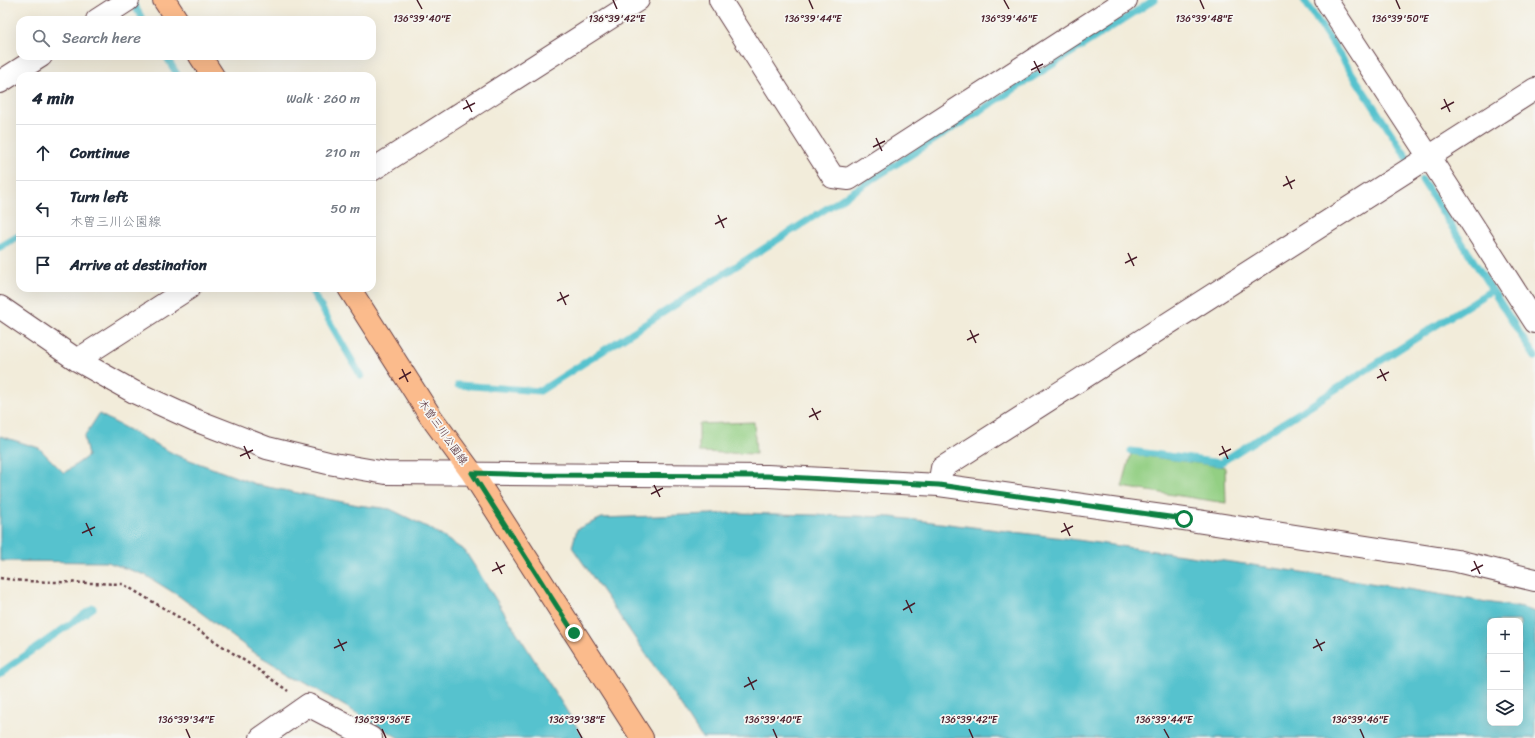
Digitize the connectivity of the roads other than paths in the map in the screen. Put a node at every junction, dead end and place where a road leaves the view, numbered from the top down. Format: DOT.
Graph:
graph roads {
  1 [pos="128,0"];
  2 [pos="164,0"];
  3 [pos="638,0"];
  4 [pos="720,0"];
  5 [pos="1126,0"];
  6 [pos="1326,0"];
  7 [pos="103,16"];
  8 [pos="174,16"];
  9 [pos="35,60"];
  10 [pos="203,60"];
  11 [pos="210,72"];
  12 [pos="0,82"];
  13 [pos="1535,90"];
  14 [pos="1429,157"];
  15 [pos="376,167"];
  16 [pos="183,292"];
  17 [pos="352,292"];
  18 [pos="0,307"];
  19 [pos="1535,322"];
  20 [pos="77,360"];
  21 [pos="472,473"];
  22 [pos="939,485"];
  23 [pos="1535,580"];
  24 [pos="261,738"];
  25 [pos="371,738"];
  26 [pos="642,738"];
  1 -- 7 [label="street"];
  2 -- 8 [label="main road"];
  3 -- 15 [label="street"];
  4 -- 5 [label="street"];
  6 -- 14 [label="street"];
  9 -- 12 [label="street"];
  10 -- 11 [label="main road"];
  13 -- 14 [label="street"];
  14 -- 19 [label="street"];
  14 -- 22 [label="street"];
  16 -- 20 [label="street"];
  17 -- 21 [label="main road, 木曽三川公園線"];
  18 -- 20 [label="street"];
  20 -- 21 [label="street"];
  21 -- 22 [label="street"];
  21 -- 26 [label="main road, 木曽三川公園線"];
  22 -- 23 [label="street"];
  24 -- 25 [label="street"];
}
